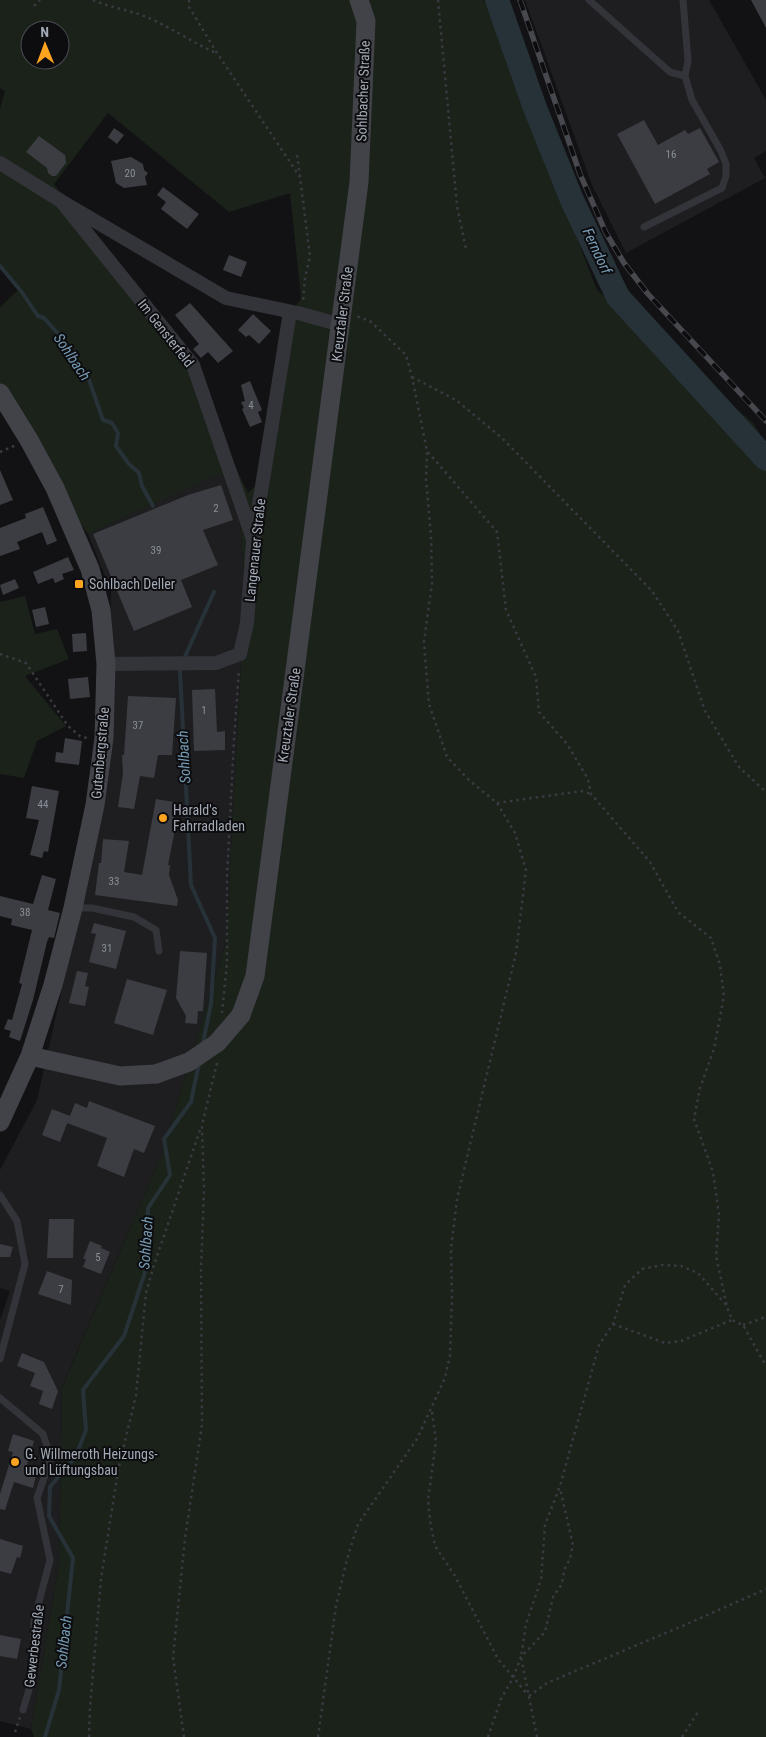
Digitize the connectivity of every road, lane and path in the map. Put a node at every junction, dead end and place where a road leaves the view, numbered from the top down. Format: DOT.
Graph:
graph roads {
  1 [pos="40,0"];
  2 [pos="93,0"];
  3 [pos="189,0"];
  4 [pos="359,0"];
  5 [pos="438,0"];
  6 [pos="589,0"];
  7 [pos="682,0"];
  8 [pos="34,6"];
  9 [pos="217,54"];
  10 [pos="685,76"];
  11 [pos="297,155"];
  12 [pos="0,163"];
  13 [pos="300,177"];
  14 [pos="359,182"];
  15 [pos="61,201"];
  16 [pos="644,227"];
  17 [pos="466,249"];
  18 [pos="296,313"];
  19 [pos="342,318"];
  20 [pos="412,378"];
  21 [pos="0,393"];
  22 [pos="427,451"];
  23 [pos="253,542"];
  24 [pos="0,654"];
  25 [pos="240,654"];
  26 [pos="106,664"];
  27 [pos="104,738"];
  28 [pos="766,792"];
  29 [pos="591,794"];
  30 [pos="497,803"];
  31 [pos="73,908"];
  32 [pos="159,951"];
  33 [pos="221,1022"];
  34 [pos="30,1056"];
  35 [pos="217,1062"];
  36 [pos="1,1119"];
  37 [pos="202,1125"];
  38 [pos="0,1195"];
  39 [pos="727,1306"];
  40 [pos="766,1316"];
  41 [pos="732,1320"];
  42 [pos="612,1324"];
  43 [pos="743,1325"];
  44 [pos="0,1359"];
  45 [pos="766,1366"];
  46 [pos="0,1398"];
  47 [pos="432,1410"];
  48 [pos="560,1486"];
  49 [pos="766,1589"];
  50 [pos="521,1657"];
  51 [pos="513,1678"];
  52 [pos="529,1696"];
  53 [pos="23,1710"];
  54 [pos="698,1712"];
  55 [pos="15,1732"];
  56 [pos="89,1737"];
  57 [pos="184,1737"];
  58 [pos="318,1737"];
  59 [pos="488,1737"];
  60 [pos="537,1737"];
  61 [pos="682,1737"];
  1 -- 8 [label="path"];
  2 -- 9 [label="path"];
  3 -- 9 [label="path"];
  4 -- 14 [label="street, Sohlbacher Straße"];
  5 -- 17 [label="path"];
  6 -- 10 [label="lane"];
  7 -- 10 [label="lane"];
  9 -- 13 [label="path"];
  10 -- 16 [label="lane"];
  11 -- 13 [label="path"];
  12 -- 15 [label="street, Im Gensterfeld"];
  13 -- 18 [label="path"];
  14 -- 19 [label="street, Kreuztaler Straße"];
  15 -- 18 [label="street, Im Gensterfeld"];
  15 -- 23 [label="street, Im Gensterfeld"];
  18 -- 19 [label="street, Im Gensterfeld"];
  18 -- 23 [label="street, Langenauer Straße"];
  19 -- 20 [label="path"];
  19 -- 34 [label="street, Kreuztaler Straße, bridge"];
  20 -- 22 [label="path"];
  20 -- 28 [label="path"];
  21 -- 26 [label="street, Gutenbergstraße"];
  22 -- 29 [label="path"];
  22 -- 30 [label="path"];
  23 -- 25 [label="street, Langenauer Straße"];
  24 -- 27 [label="path"];
  25 -- 26 [label="street"];
  25 -- 33 [label="path"];
  26 -- 27 [label="street, Gutenbergstraße"];
  27 -- 31 [label="street, Gutenbergstraße"];
  29 -- 30 [label="path"];
  29 -- 39 [label="path"];
  30 -- 47 [label="path"];
  31 -- 32 [label="lane"];
  31 -- 34 [label="street, Gutenbergstraße"];
  34 -- 36 [label="street, Gutenbergstraße"];
  35 -- 37 [label="path"];
  37 -- 56 [label="path"];
  37 -- 57 [label="path"];
  38 -- 44 [label="lane"];
  39 -- 41 [label="path"];
  39 -- 42 [label="path"];
  40 -- 43 [label="path"];
  41 -- 42 [label="path"];
  41 -- 43 [label="path"];
  42 -- 48 [label="path"];
  43 -- 45 [label="path"];
  46 -- 53 [label="lane, Gewerbestraße"];
  47 -- 51 [label="path"];
  47 -- 58 [label="path"];
  48 -- 50 [label="path"];
  48 -- 50 [label="path"];
  49 -- 52 [label="path"];
  50 -- 51 [label="path"];
  50 -- 52 [label="path"];
  51 -- 52 [label="path"];
  51 -- 59 [label="path"];
  52 -- 60 [label="path"];
  53 -- 55 [label="path"];
  54 -- 61 [label="path"];
}
